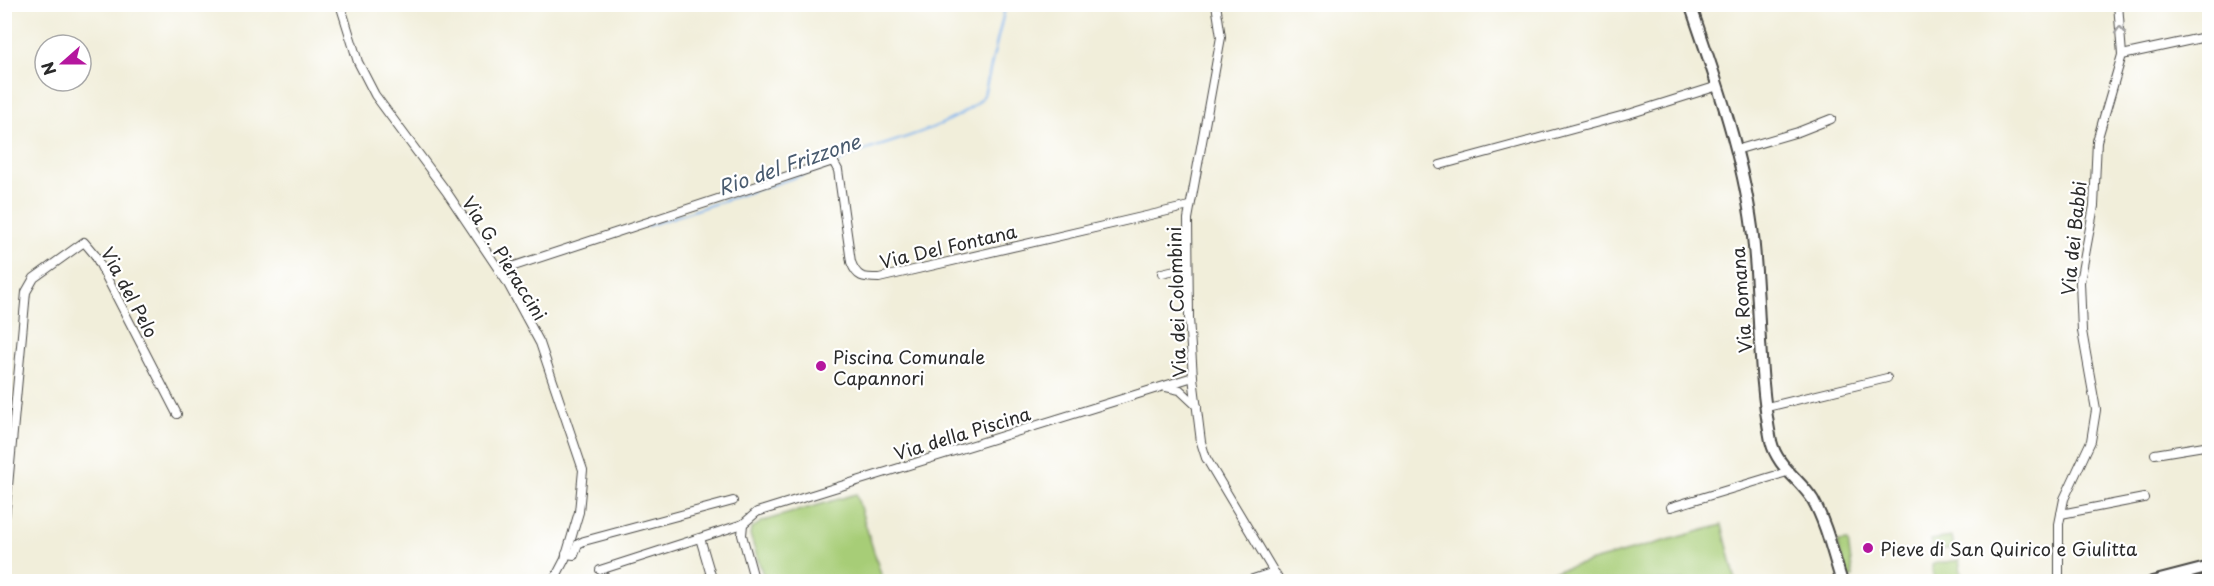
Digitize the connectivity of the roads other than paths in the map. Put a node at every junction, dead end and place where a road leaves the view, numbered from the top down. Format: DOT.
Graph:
graph roads {
  1 [pos="340,4"];
  2 [pos="1216,4"];
  3 [pos="1690,4"];
  4 [pos="2118,4"];
  5 [pos="2210,36"];
  6 [pos="2122,55"];
  7 [pos="1718,86"];
  8 [pos="1831,118"];
  9 [pos="1736,150"];
  10 [pos="1440,165"];
  11 [pos="1189,206"];
  12 [pos="1188,267"];
  13 [pos="499,271"];
  14 [pos="1162,273"];
  15 [pos="1193,378"];
  16 [pos="1887,378"];
  17 [pos="1155,388"];
  18 [pos="1197,406"];
  19 [pos="1767,407"];
  20 [pos="177,414"];
  21 [pos="2210,445"];
  22 [pos="2155,454"];
  23 [pos="1787,472"];
  24 [pos="2144,498"];
  25 [pos="733,501"];
  26 [pos="1671,507"];
  27 [pos="2061,514"];
  28 [pos="743,524"];
  29 [pos="4,529"];
  30 [pos="700,538"];
  31 [pos="566,554"];
  32 [pos="2210,567"];
  33 [pos="600,570"];
  34 [pos="1274,572"];
  35 [pos="553,582"];
  36 [pos="713,582"];
  37 [pos="755,582"];
  38 [pos="1244,582"];
  39 [pos="1280,582"];
  40 [pos="1842,582"];
  41 [pos="2059,582"];
  42 [pos="2152,582"];
  1 -- 13 [label="street, Via G. Pieraccini"];
  2 -- 11 [label="street, Via dei Colombini"];
  3 -- 7 [label="street, Via Romana"];
  6 -- 4 [label="street, one-way"];
  5 -- 6 [label="street"];
  6 -- 27 [label="street, Via dei Babbi"];
  7 -- 9 [label="street, Via Romana"];
  7 -- 10 [label="street"];
  8 -- 9 [label="street"];
  9 -- 19 [label="street, Via Romana"];
  11 -- 12 [label="street, Via dei Colombini"];
  11 -- 13 [label="street, Via Del Fontana"];
  12 -- 14 [label="street"];
  12 -- 15 [label="street, Via dei Colombini"];
  13 -- 31 [label="street, Via G. Pieraccini"];
  15 -- 17 [label="street, Via della Piscina"];
  15 -- 18 [label="street, Via dei Colombini"];
  16 -- 19 [label="street"];
  17 -- 18 [label="street"];
  17 -- 28 [label="street, Via della Piscina"];
  18 -- 34 [label="street, Via dei Colombini"];
  19 -- 23 [label="street, Via Romana"];
  20 -- 29 [label="street, Via del Pelo"];
  21 -- 22 [label="street"];
  23 -- 26 [label="street"];
  23 -- 40 [label="street, Via Romana"];
  24 -- 27 [label="street"];
  25 -- 31 [label="street"];
  27 -- 41 [label="street, Via dei Babbi"];
  28 -- 30 [label="street, Via della Piscina"];
  28 -- 37 [label="street"];
  30 -- 33 [label="street, Via della Piscina"];
  30 -- 36 [label="street"];
  31 -- 35 [label="street, Via G. Pieraccini"];
  32 -- 42 [label="street"];
  34 -- 38 [label="street"];
  34 -- 39 [label="street, Via dei Colombini"];
}
